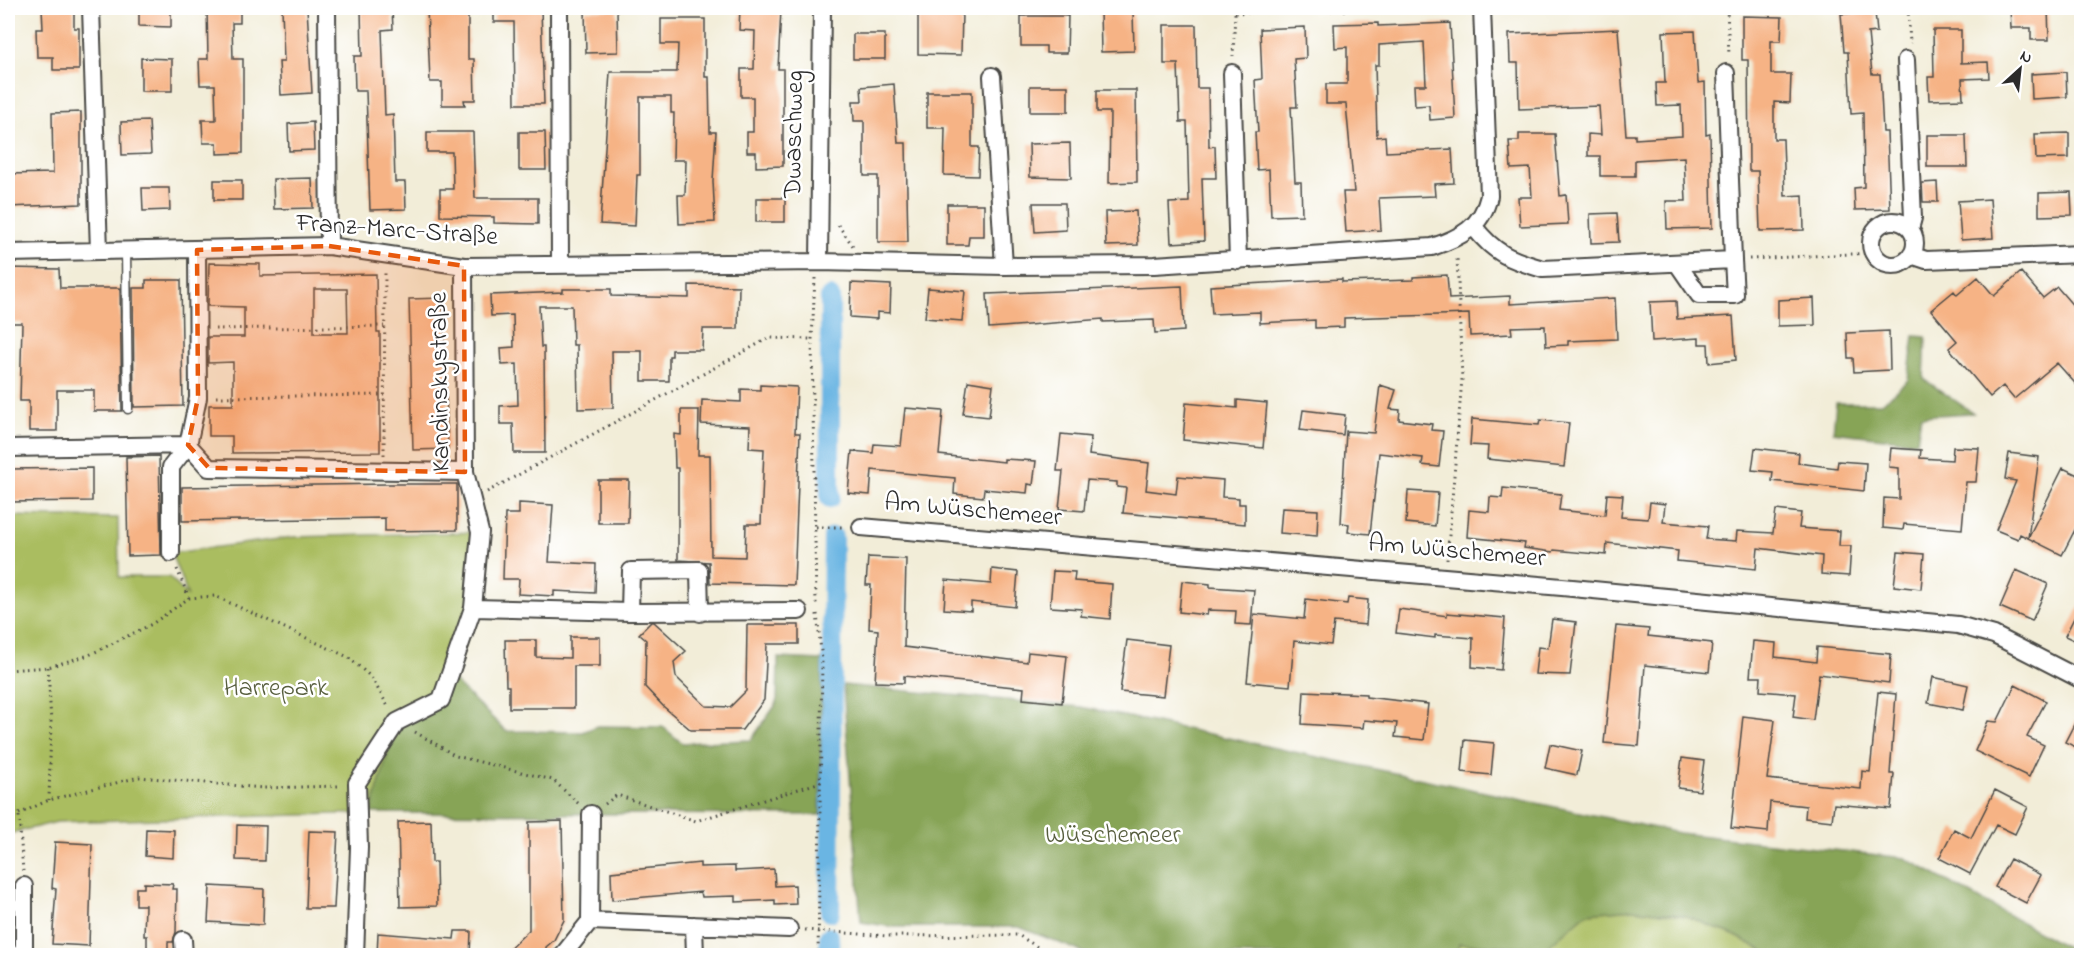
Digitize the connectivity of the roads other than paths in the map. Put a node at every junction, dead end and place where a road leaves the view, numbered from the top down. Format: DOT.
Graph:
graph roads {
  1 [pos="91,8"];
  2 [pos="327,8"];
  3 [pos="559,8"];
  4 [pos="822,8"];
  5 [pos="1482,8"];
  6 [pos="1906,60"];
  7 [pos="1232,72"];
  8 [pos="1726,72"];
  9 [pos="992,76"];
  10 [pos="1474,226"];
  11 [pos="1910,229"];
  12 [pos="329,246"];
  13 [pos="197,250"];
  14 [pos="99,251"];
  15 [pos="126,251"];
  16 [pos="8,253"];
  17 [pos="2082,254"];
  18 [pos="1911,255"];
  19 [pos="1733,260"];
  20 [pos="1238,261"];
  21 [pos="819,262"];
  22 [pos="1677,263"];
  23 [pos="560,264"];
  24 [pos="464,266"];
  25 [pos="1004,266"];
  26 [pos="128,409"];
  27 [pos="188,445"];
  28 [pos="8,448"];
  29 [pos="465,472"];
  30 [pos="861,527"];
  31 [pos="171,553"];
  32 [pos="473,608"];
  33 [pos="799,611"];
  34 [pos="630,612"];
  35 [pos="700,613"];
  36 [pos="2082,680"];
  37 [pos="591,814"];
  38 [pos="24,886"];
  39 [pos="8,901"];
  40 [pos="24,921"];
  41 [pos="590,921"];
  42 [pos="694,925"];
  43 [pos="789,929"];
  44 [pos="8,946"];
  45 [pos="23,956"];
  46 [pos="355,956"];
  47 [pos="562,956"];
  48 [pos="695,956"];
  1 -- 14 [label="street"];
  2 -- 12 [label="street"];
  3 -- 23 [label="street"];
  4 -- 21 [label="street, Dwaschweg"];
  5 -- 10 [label="street"];
  6 -- 11 [label="street"];
  7 -- 20 [label="street"];
  8 -- 19 [label="street"];
  9 -- 25 [label="street"];
  10 -- 20 [label="street, Franz-Marc-Straße"];
  10 -- 22 [label="street"];
  11 -- 18 [label="street"];
  11 -- 18 [label="street"];
  12 -- 13 [label="street, Franz-Marc-Straße"];
  12 -- 24 [label="street, Franz-Marc-Straße"];
  13 -- 15 [label="street, Franz-Marc-Straße"];
  13 -- 27 [label="street"];
  14 -- 15 [label="street, Franz-Marc-Straße"];
  14 -- 16 [label="street, Franz-Marc-Straße"];
  15 -- 26 [label="lane"];
  17 -- 18 [label="street"];
  19 -- 22 [label="street"];
  19 -- 22 [label="street"];
  20 -- 25 [label="street, Franz-Marc-Straße"];
  21 -- 23 [label="street, Franz-Marc-Straße"];
  21 -- 25 [label="street, Franz-Marc-Straße"];
  23 -- 24 [label="street, Franz-Marc-Straße"];
  24 -- 29 [label="street, Kandinskystraße"];
  27 -- 28 [label="street"];
  27 -- 29 [label="street"];
  27 -- 31 [label="street"];
  29 -- 32 [label="street, Kandinskystraße"];
  30 -- 36 [label="street, Am Wüschemeer"];
  32 -- 34 [label="street"];
  32 -- 46 [label="street, Kandinskystraße"];
  33 -- 35 [label="street"];
  34 -- 35 [label="street"];
  34 -- 35 [label="street"];
  37 -- 41 [label="street"];
  38 -- 40 [label="street"];
  39 -- 40 [label="lane"];
  40 -- 45 [label="street"];
  41 -- 42 [label="street"];
  41 -- 47 [label="street"];
  42 -- 43 [label="street"];
  42 -- 48 [label="street"];
  44 -- 45 [label="lane"];
}
